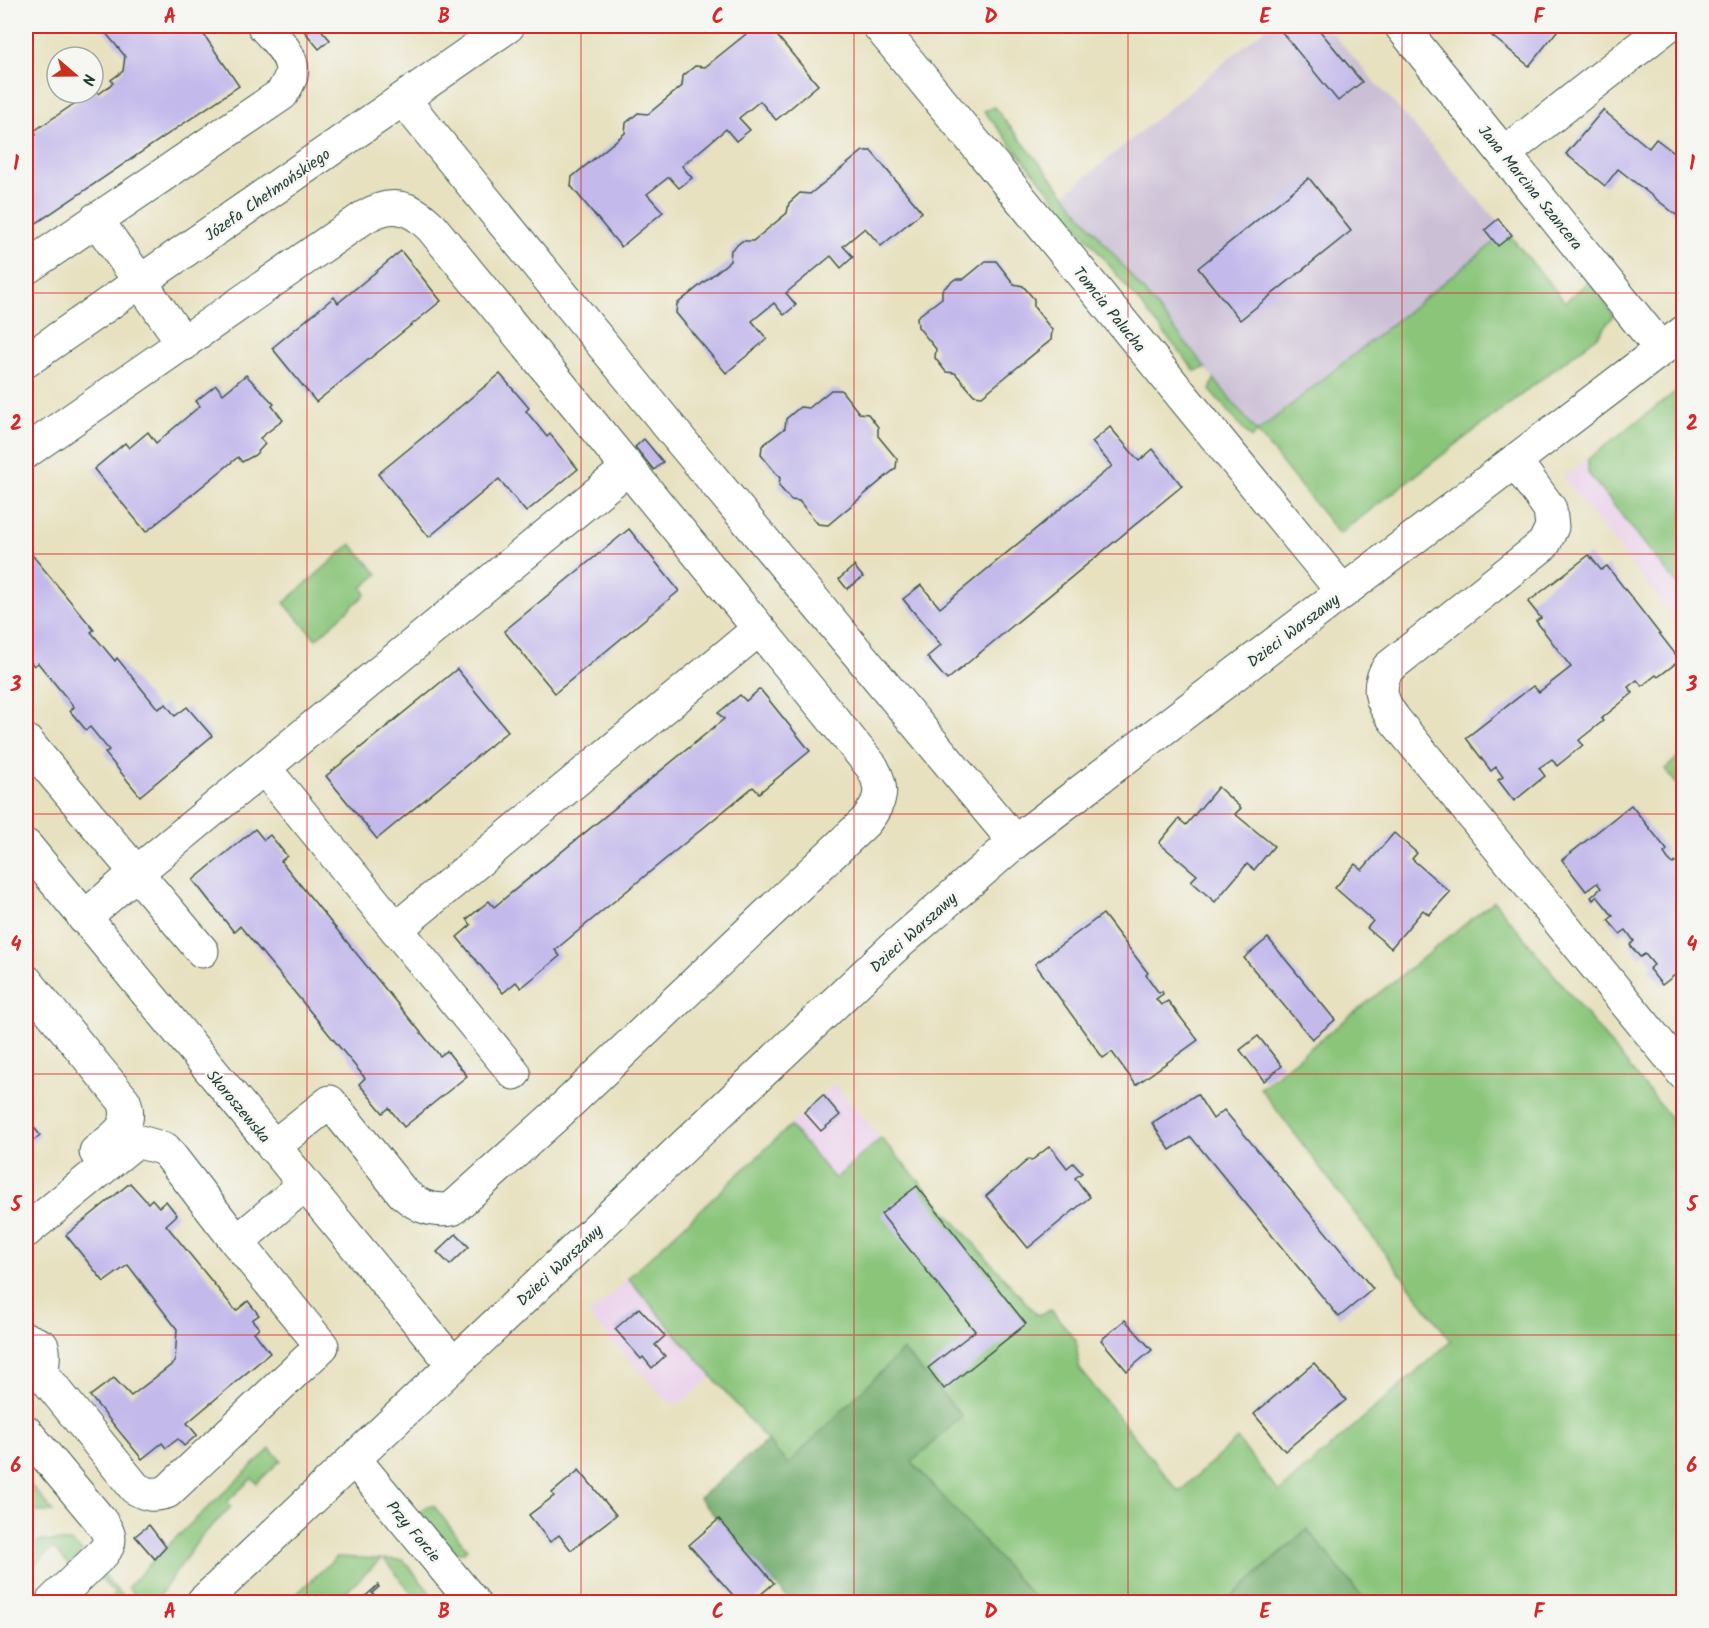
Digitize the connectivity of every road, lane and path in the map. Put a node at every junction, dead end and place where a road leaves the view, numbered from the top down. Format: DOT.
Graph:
graph roads {
  1 [pos="264,26"];
  2 [pos="508,26"];
  3 [pos="879,26"];
  4 [pos="1401,26"];
  5 [pos="1667,26"];
  6 [pos="403,99"];
  7 [pos="1504,154"];
  8 [pos="96,219"];
  9 [pos="26,268"];
  10 [pos="142,282"];
  11 [pos="1677,338"];
  12 [pos="184,344"];
  13 [pos="26,361"];
  14 [pos="26,452"];
  15 [pos="1515,460"];
  16 [pos="628,468"];
  17 [pos="1343,592"];
  18 [pos="759,629"];
  19 [pos="26,741"];
  20 [pos="264,768"];
  21 [pos="1015,842"];
  22 [pos="26,846"];
  23 [pos="136,873"];
  24 [pos="84,918"];
  25 [pos="396,929"];
  26 [pos="202,951"];
  27 [pos="26,981"];
  28 [pos="514,1073"];
  29 [pos="1683,1074"];
  30 [pos="273,1147"];
  31 [pos="304,1185"];
  32 [pos="26,1210"];
  33 [pos="26,1231"];
  34 [pos="237,1242"];
  35 [pos="26,1339"];
  36 [pos="454,1365"];
  37 [pos="26,1432"];
  38 [pos="354,1459"];
  39 [pos="52,1602"];
  40 [pos="203,1602"];
  41 [pos="473,1602"];
  1 -- 8 [label="street"];
  2 -- 6 [label="street, Józefa Chełmońskiego"];
  3 -- 17 [label="street, Tomcia Palucha"];
  4 -- 7 [label="street, Jana Marcina Szancera"];
  5 -- 7 [label="street"];
  6 -- 10 [label="street, Józefa Chełmońskiego"];
  6 -- 21 [label="street"];
  7 -- 11 [label="street, Jana Marcina Szancera"];
  8 -- 9 [label="street"];
  8 -- 10 [label="street"];
  10 -- 12 [label="street"];
  10 -- 13 [label="street, Józefa Chełmońskiego"];
  11 -- 15 [label="street, Dzieci Warszawy"];
  12 -- 14 [label="street"];
  12 -- 16 [label="street"];
  15 -- 17 [label="street, Dzieci Warszawy"];
  15 -- 29 [label="street"];
  16 -- 18 [label="street"];
  16 -- 20 [label="street"];
  17 -- 21 [label="street, Dzieci Warszawy"];
  18 -- 25 [label="street"];
  18 -- 30 [label="street"];
  19 -- 23 [label="street"];
  20 -- 23 [label="street"];
  20 -- 25 [label="street"];
  21 -- 36 [label="street, Dzieci Warszawy"];
  22 -- 24 [label="street, Skoroszewska"];
  23 -- 24 [label="street"];
  23 -- 26 [label="street"];
  24 -- 30 [label="street, Skoroszewska"];
  25 -- 28 [label="street"];
  27 -- 32 [label="street"];
  30 -- 31 [label="street, Skoroszewska"];
  31 -- 34 [label="street"];
  31 -- 36 [label="street, Skoroszewska"];
  33 -- 34 [label="street"];
  34 -- 35 [label="street"];
  36 -- 38 [label="street, Dzieci Warszawy"];
  37 -- 39 [label="street"];
  38 -- 40 [label="street, Dzieci Warszawy"];
  38 -- 41 [label="street, Przy Forcie"];
}
